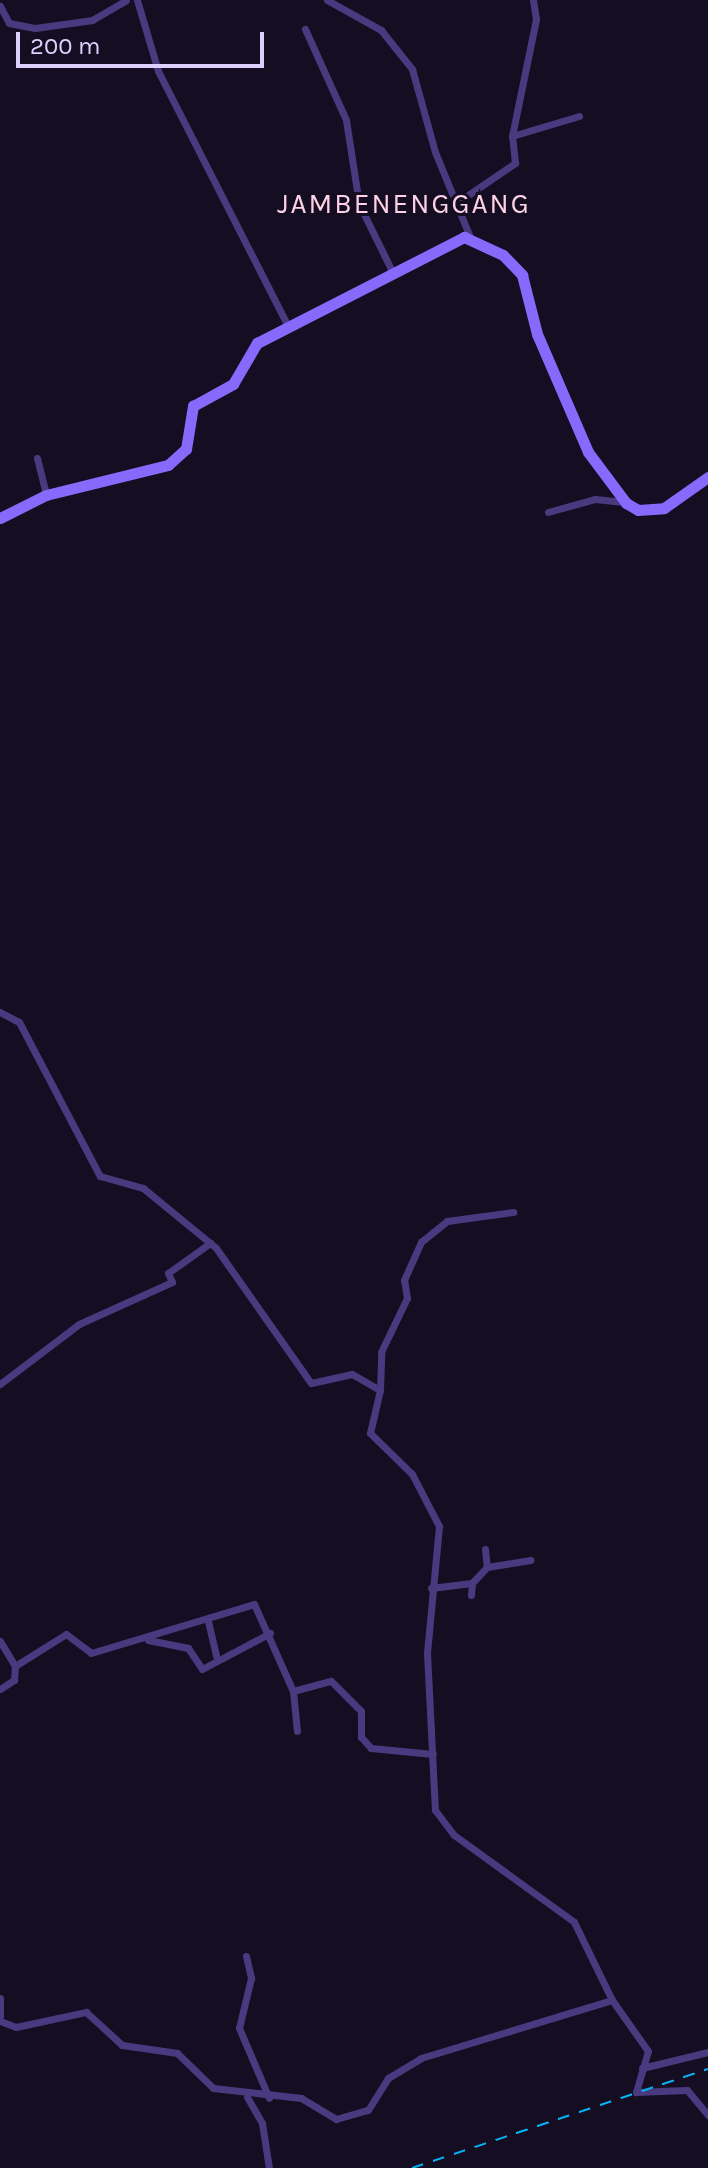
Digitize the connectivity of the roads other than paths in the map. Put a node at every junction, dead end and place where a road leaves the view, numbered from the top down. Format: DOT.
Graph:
graph roads {
  1 [pos="126,0"];
  2 [pos="137,0"];
  3 [pos="327,0"];
  4 [pos="533,0"];
  5 [pos="0,6"];
  6 [pos="305,29"];
  7 [pos="579,116"];
  8 [pos="512,136"];
  9 [pos="455,204"];
  10 [pos="470,237"];
  11 [pos="392,271"];
  12 [pos="288,326"];
  13 [pos="37,458"];
  14 [pos="708,477"];
  15 [pos="46,495"];
  16 [pos="626,503"];
  17 [pos="548,512"];
  18 [pos="0,518"];
  19 [pos="0,1012"];
  20 [pos="513,1212"];
  21 [pos="210,1243"];
  22 [pos="0,1384"];
  23 [pos="380,1390"];
  24 [pos="485,1549"];
  25 [pos="530,1560"];
  26 [pos="487,1567"];
  27 [pos="472,1583"];
  28 [pos="431,1588"];
  29 [pos="471,1595"];
  30 [pos="208,1621"];
  31 [pos="270,1633"];
  32 [pos="148,1640"];
  33 [pos="0,1641"];
  34 [pos="216,1656"];
  35 [pos="15,1666"];
  36 [pos="0,1689"];
  37 [pos="293,1691"];
  38 [pos="297,1731"];
  39 [pos="433,1754"];
  40 [pos="246,1956"];
  41 [pos="0,1998"];
  42 [pos="612,2000"];
  43 [pos="0,2018"];
  44 [pos="708,2052"];
  45 [pos="642,2068"];
  46 [pos="247,2097"];
  47 [pos="269,2098"];
  48 [pos="708,2115"];
  49 [pos="269,2168"];
  1 -- 5 [label="street"];
  2 -- 12 [label="street"];
  3 -- 9 [label="street"];
  4 -- 8 [label="street"];
  6 -- 11 [label="street"];
  7 -- 8 [label="street"];
  8 -- 9 [label="street"];
  9 -- 10 [label="street"];
  10 -- 11 [label="street"];
  10 -- 16 [label="street"];
  11 -- 12 [label="street"];
  12 -- 15 [label="street"];
  13 -- 15 [label="street"];
  14 -- 16 [label="street"];
  15 -- 18 [label="street"];
  16 -- 17 [label="street"];
  19 -- 21 [label="street"];
  20 -- 23 [label="street"];
  21 -- 22 [label="street"];
  21 -- 23 [label="street"];
  23 -- 28 [label="street"];
  24 -- 26 [label="street"];
  25 -- 26 [label="street"];
  26 -- 27 [label="street"];
  27 -- 28 [label="street"];
  27 -- 29 [label="street"];
  28 -- 39 [label="street"];
  30 -- 31 [label="street"];
  30 -- 32 [label="street"];
  30 -- 34 [label="street"];
  31 -- 34 [label="street"];
  31 -- 37 [label="street"];
  32 -- 34 [label="street"];
  32 -- 35 [label="street"];
  33 -- 35 [label="street"];
  35 -- 36 [label="street"];
  37 -- 38 [label="street"];
  37 -- 39 [label="street"];
  39 -- 42 [label="street"];
  40 -- 47 [label="street"];
  41 -- 43 [label="street"];
  42 -- 45 [label="street"];
  42 -- 47 [label="street"];
  43 -- 46 [label="street"];
  44 -- 45 [label="street"];
  45 -- 48 [label="street"];
  46 -- 47 [label="street"];
  46 -- 49 [label="street"];
}
